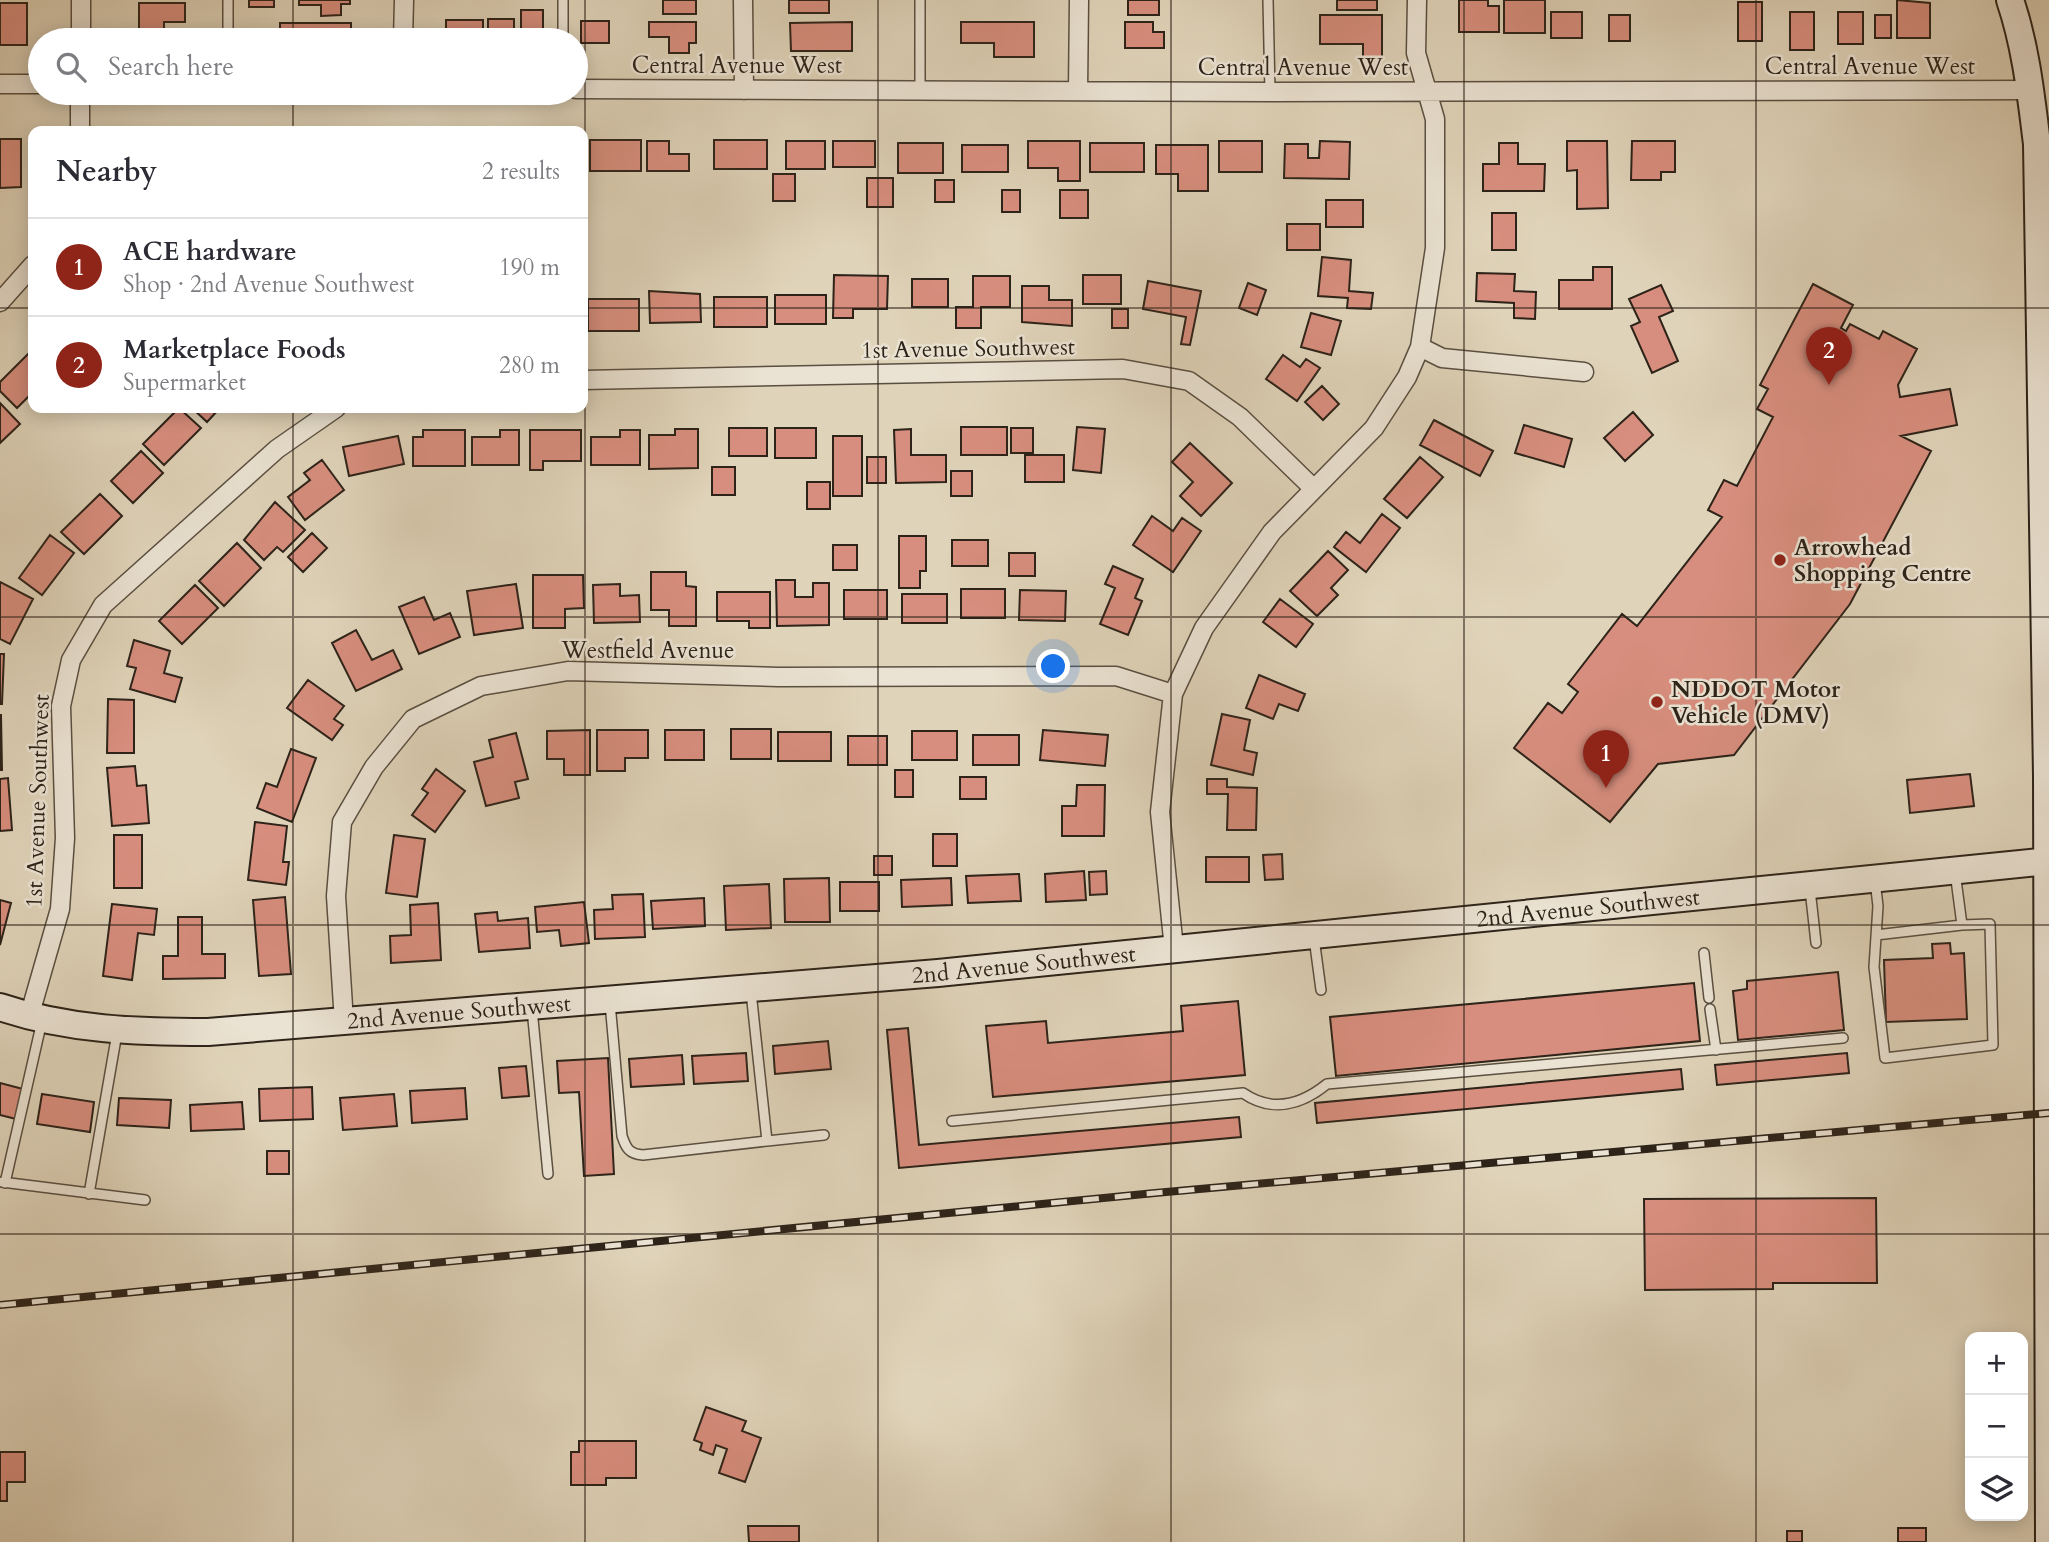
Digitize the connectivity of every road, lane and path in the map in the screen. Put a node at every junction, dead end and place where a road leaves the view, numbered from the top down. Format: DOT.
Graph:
graph roads {
  1 [pos="81,0"];
  2 [pos="228,0"];
  3 [pos="404,0"];
  4 [pos="563,0"];
  5 [pos="743,0"];
  6 [pos="920,0"];
  7 [pos="1079,0"];
  8 [pos="1268,0"];
  9 [pos="1417,0"];
  10 [pos="2010,0"];
  11 [pos="80,28"];
  12 [pos="228,28"];
  13 [pos="403,28"];
  14 [pos="563,28"];
  15 [pos="0,84"];
  16 [pos="28,85"];
  17 [pos="588,89"];
  18 [pos="744,90"];
  19 [pos="2031,90"];
  20 [pos="1078,91"];
  21 [pos="920,92"];
  22 [pos="1270,92"];
  23 [pos="1429,92"];
  24 [pos="80,105"];
  25 [pos="80,126"];
  26 [pos="28,271"];
  27 [pos="0,302"];
  28 [pos="1420,347"];
  29 [pos="1584,372"];
  30 [pos="588,380"];
  31 [pos="329,413"];
  32 [pos="1312,487"];
  33 [pos="2047,496"];
  34 [pos="2047,652"];
  35 [pos="1174,694"];
  36 [pos="2048,715"];
  37 [pos="2048,776"];
  38 [pos="2048,861"];
  39 [pos="1955,871"];
  40 [pos="1875,880"];
  41 [pos="1810,887"];
  42 [pos="1962,925"];
  43 [pos="1876,935"];
  44 [pos="1314,936"];
  45 [pos="1816,943"];
  46 [pos="1174,948"];
  47 [pos="1704,953"];
  48 [pos="750,989"];
  49 [pos="1321,990"];
  50 [pos="1709,998"];
  51 [pos="609,1001"];
  52 [pos="0,1007"];
  53 [pos="532,1007"];
  54 [pos="1710,1009"];
  55 [pos="36,1018"];
  56 [pos="344,1022"];
  57 [pos="117,1031"];
  58 [pos="1843,1038"];
  59 [pos="1716,1050"];
  60 [pos="951,1121"];
  61 [pos="824,1136"];
  62 [pos="767,1142"];
  63 [pos="548,1174"];
  64 [pos="3,1182"];
  65 [pos="89,1194"];
  66 [pos="145,1200"];
  67 [pos="2048,1288"];
  68 [pos="2049,1542"];
  1 -- 11 [label="street"];
  2 -- 12 [label="lane"];
  3 -- 13 [label="street"];
  4 -- 14 [label="lane"];
  5 -- 18 [label="street"];
  6 -- 21 [label="lane"];
  7 -- 20 [label="street"];
  8 -- 22 [label="lane"];
  9 -- 23 [label="street"];
  10 -- 19 [label="street"];
  15 -- 16 [label="street"];
  17 -- 18 [label="street, Central Avenue West"];
  18 -- 21 [label="street, Central Avenue West"];
  19 -- 23 [label="street, Central Avenue West"];
  19 -- 33 [label="street"];
  20 -- 21 [label="street, Central Avenue West"];
  20 -- 22 [label="street, Central Avenue West"];
  22 -- 23 [label="street, Central Avenue West"];
  23 -- 28 [label="street"];
  24 -- 25 [label="street"];
  26 -- 27 [label="street"];
  28 -- 29 [label="street"];
  28 -- 32 [label="street"];
  30 -- 32 [label="street, 1st Avenue Southwest"];
  31 -- 55 [label="street, 1st Avenue Southwest"];
  32 -- 35 [label="street"];
  33 -- 34 [label="street"];
  34 -- 36 [label="street"];
  35 -- 46 [label="street"];
  35 -- 56 [label="street, Westfield Avenue"];
  36 -- 37 [label="street"];
  37 -- 38 [label="street"];
  38 -- 39 [label="street, 2nd Avenue Southwest"];
  38 -- 67 [label="street"];
  39 -- 40 [label="street, 2nd Avenue Southwest"];
  39 -- 42 [label="lane"];
  40 -- 41 [label="street, 2nd Avenue Southwest"];
  40 -- 43 [label="lane"];
  41 -- 44 [label="street, 2nd Avenue Southwest"];
  41 -- 45 [label="lane"];
  42 -- 43 [label="lane"];
  42 -- 43 [label="lane"];
  44 -- 46 [label="street, 2nd Avenue Southwest"];
  44 -- 49 [label="lane"];
  46 -- 48 [label="street, 2nd Avenue Southwest"];
  47 -- 50 [label="lane"];
  48 -- 51 [label="street, 2nd Avenue Southwest"];
  48 -- 62 [label="lane"];
  51 -- 53 [label="street, 2nd Avenue Southwest"];
  51 -- 62 [label="lane"];
  52 -- 55 [label="street, 2nd Avenue Southwest"];
  53 -- 56 [label="street, 2nd Avenue Southwest"];
  53 -- 63 [label="lane"];
  54 -- 59 [label="lane"];
  55 -- 57 [label="street, 2nd Avenue Southwest"];
  55 -- 64 [label="lane"];
  56 -- 57 [label="street, 2nd Avenue Southwest"];
  57 -- 65 [label="lane"];
  58 -- 59 [label="lane"];
  59 -- 60 [label="lane"];
  61 -- 62 [label="lane"];
  64 -- 65 [label="lane"];
  65 -- 66 [label="lane"];
  67 -- 68 [label="street"];
}
